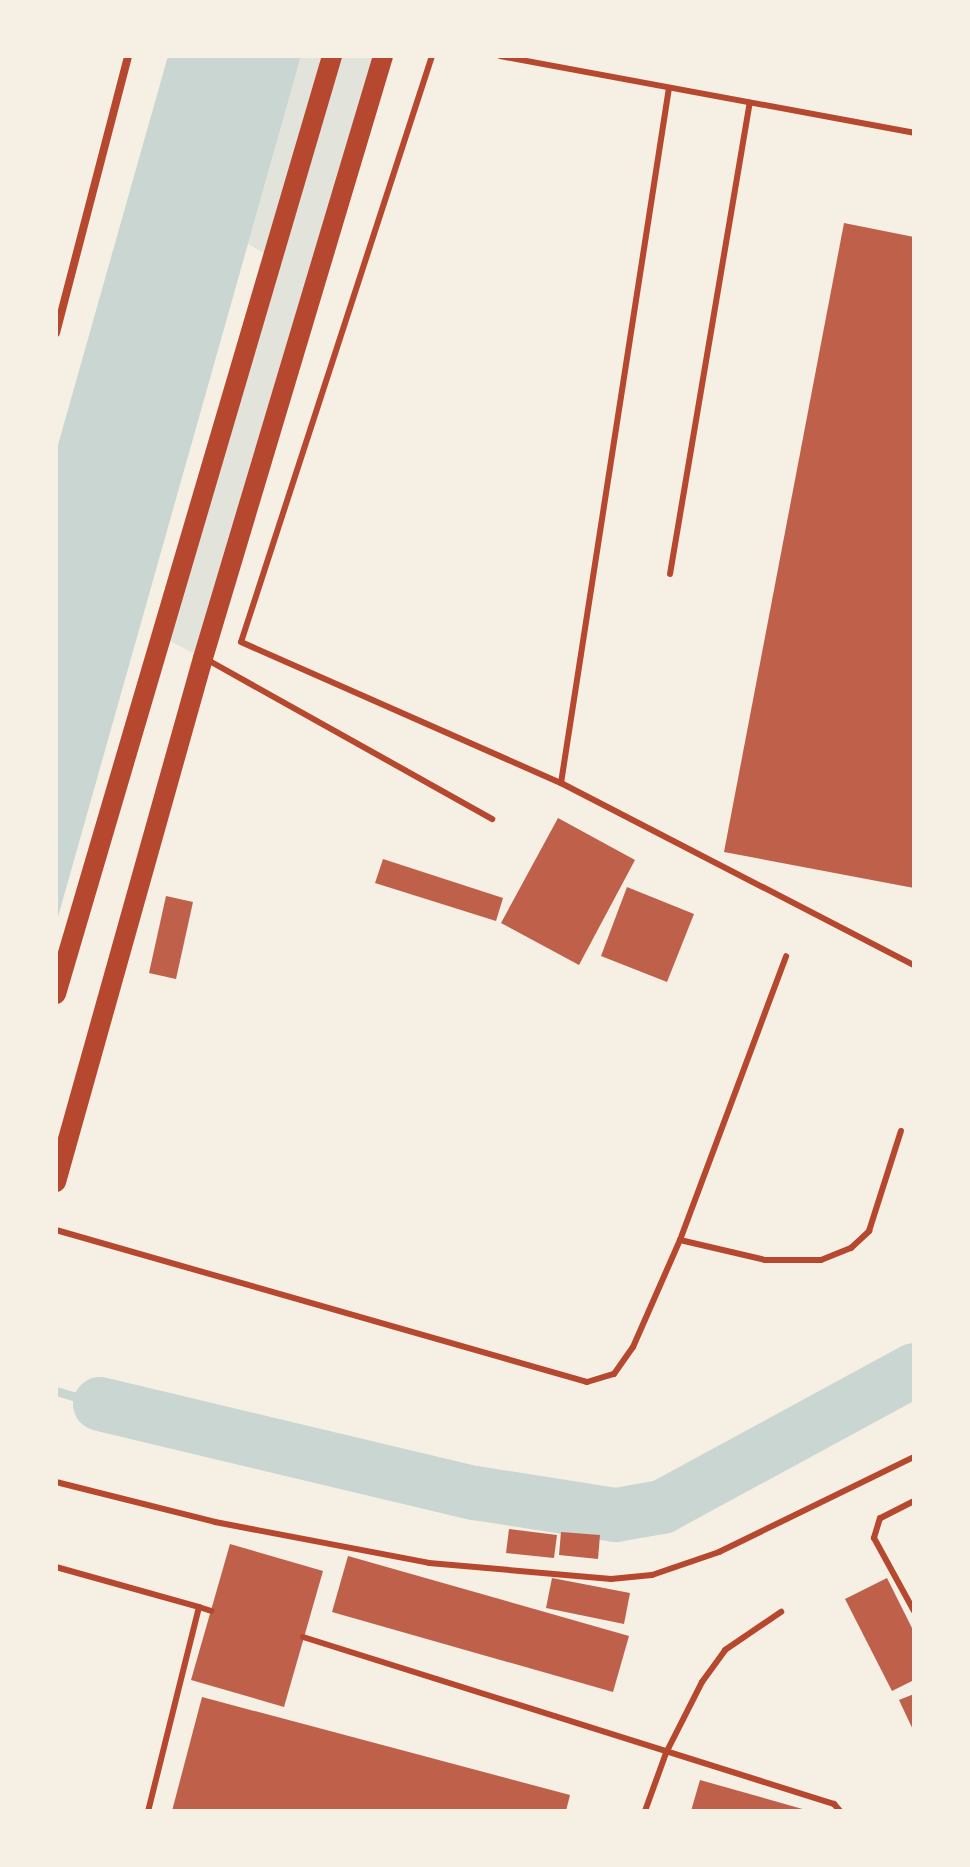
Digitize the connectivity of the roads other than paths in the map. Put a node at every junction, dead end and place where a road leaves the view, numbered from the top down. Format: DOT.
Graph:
graph roads {
  1 [pos="128,56"];
  2 [pos="332,56"];
  3 [pos="383,56"];
  4 [pos="432,56"];
  5 [pos="500,56"];
  6 [pos="669,88"];
  7 [pos="750,103"];
  8 [pos="914,133"];
  9 [pos="56,333"];
  10 [pos="670,574"];
  11 [pos="203,658"];
  12 [pos="561,783"];
  13 [pos="492,819"];
  14 [pos="786,956"];
  15 [pos="914,965"];
  16 [pos="56,994"];
  17 [pos="901,1131"];
  18 [pos="56,1182"];
  19 [pos="56,1230"];
  20 [pos="680,1240"];
  21 [pos="914,1457"];
  22 [pos="56,1482"];
  23 [pos="914,1501"];
  24 [pos="56,1567"];
  25 [pos="199,1607"];
  26 [pos="211,1611"];
  27 [pos="914,1611"];
  28 [pos="781,1612"];
  29 [pos="303,1637"];
  30 [pos="666,1753"];
  31 [pos="148,1811"];
  32 [pos="645,1811"];
  33 [pos="840,1811"];
  1 -- 9 [label="street"];
  2 -- 16 [label="main road"];
  3 -- 11 [label="main road"];
  4 -- 12 [label="lane"];
  5 -- 6 [label="lane"];
  6 -- 7 [label="lane"];
  6 -- 12 [label="lane"];
  7 -- 8 [label="lane"];
  7 -- 10 [label="lane"];
  11 -- 13 [label="lane"];
  11 -- 18 [label="main road"];
  12 -- 15 [label="lane"];
  14 -- 20 [label="lane"];
  17 -- 20 [label="lane"];
  19 -- 20 [label="lane"];
  21 -- 22 [label="lane"];
  23 -- 27 [label="lane"];
  24 -- 25 [label="lane"];
  25 -- 26 [label="lane"];
  25 -- 31 [label="lane"];
  28 -- 30 [label="lane"];
  29 -- 30 [label="lane"];
  30 -- 32 [label="lane"];
  30 -- 33 [label="lane"];
}
